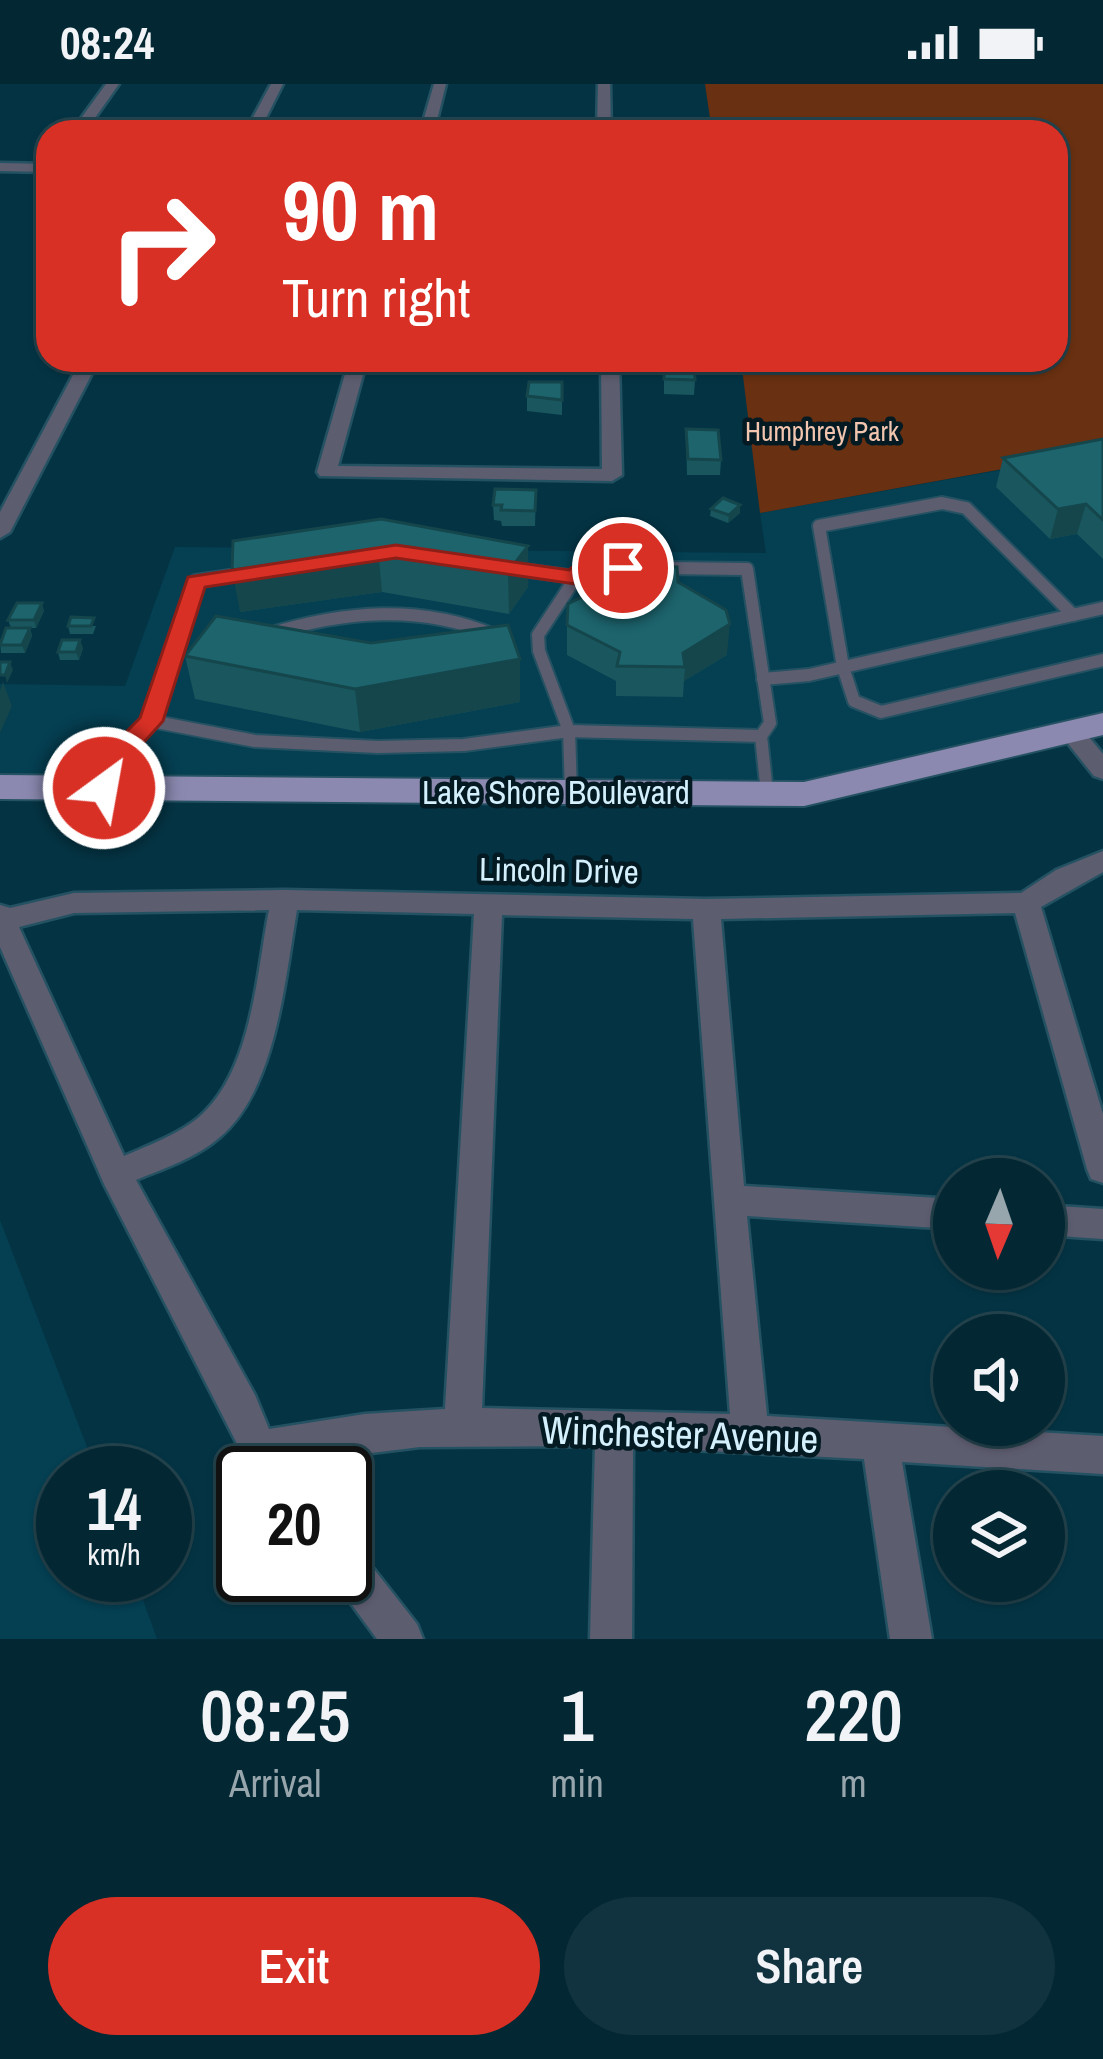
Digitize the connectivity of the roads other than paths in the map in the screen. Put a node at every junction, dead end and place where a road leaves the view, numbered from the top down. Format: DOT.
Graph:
graph roads {
  1 [pos="113,84"];
  2 [pos="277,84"];
  3 [pos="440,84"];
  4 [pos="604,84"];
  5 [pos="87,120"];
  6 [pos="258,120"];
  7 [pos="430,120"];
  8 [pos="604,120"];
  9 [pos="0,167"];
  10 [pos="36,167"];
  11 [pos="84,372"];
  12 [pos="355,372"];
  13 [pos="610,372"];
  14 [pos="0,532"];
  15 [pos="508,568"];
  16 [pos="263,572"];
  17 [pos="575,578"];
  18 [pos="1103,608"];
  19 [pos="1073,615"];
  20 [pos="178,638"];
  21 [pos="196,639"];
  22 [pos="273,646"];
  23 [pos="526,646"];
  24 [pos="1103,661"];
  25 [pos="843,667"];
  26 [pos="763,679"];
  27 [pos="151,721"];
  28 [pos="1094,727"];
  29 [pos="568,731"];
  30 [pos="761,736"];
  31 [pos="1103,770"];
  32 [pos="0,787"];
  33 [pos="104,788"];
  34 [pos="571,792"];
  35 [pos="767,793"];
  36 [pos="1103,861"];
  37 [pos="286,900"];
  38 [pos="1026,903"];
  39 [pos="488,906"];
  40 [pos="706,910"];
  41 [pos="2,918"];
  42 [pos="1103,1169"];
  43 [pos="116,1174"];
  44 [pos="730,1200"];
  45 [pos="933,1213"];
  46 [pos="1065,1221"];
  47 [pos="1103,1224"];
  48 [pos="463,1427"];
  49 [pos="614,1428"];
  50 [pos="751,1434"];
  51 [pos="880,1443"];
  52 [pos="260,1446"];
  53 [pos="298,1446"];
  54 [pos="1103,1455"];
  55 [pos="372,1600"];
  56 [pos="402,1639"];
  57 [pos="611,1639"];
  58 [pos="911,1639"];
  1 -- 5 [label="street"];
  2 -- 6 [label="street"];
  3 -- 7 [label="street"];
  4 -- 8 [label="street"];
  9 -- 10 [label="street"];
  11 -- 14 [label="street"];
  12 -- 13 [label="street"];
  15 -- 17 [label="lane"];
  16 -- 20 [label="lane"];
  17 -- 23 [label="lane"];
  17 -- 26 [label="lane"];
  18 -- 19 [label="lane"];
  19 -- 25 [label="lane"];
  19 -- 25 [label="lane"];
  20 -- 21 [label="lane"];
  20 -- 27 [label="lane"];
  22 -- 23 [label="lane"];
  23 -- 29 [label="lane"];
  24 -- 25 [label="lane"];
  25 -- 26 [label="lane"];
  26 -- 30 [label="lane"];
  27 -- 29 [label="lane"];
  27 -- 33 [label="lane"];
  28 -- 31 [label="street"];
  28 -- 35 [label="main road, Lake Shore Boulevard"];
  29 -- 30 [label="lane"];
  29 -- 34 [label="lane"];
  30 -- 35 [label="lane"];
  32 -- 33 [label="main road, Lake Shore Boulevard"];
  33 -- 34 [label="main road, Lake Shore Boulevard"];
  34 -- 35 [label="main road, Lake Shore Boulevard"];
  36 -- 38 [label="street, Lincoln Drive"];
  37 -- 39 [label="street, Lincoln Drive"];
  37 -- 41 [label="street, Lincoln Drive"];
  37 -- 43 [label="street"];
  38 -- 40 [label="street, Lincoln Drive"];
  38 -- 42 [label="street"];
  39 -- 40 [label="street, Lincoln Drive"];
  39 -- 48 [label="street"];
  40 -- 44 [label="street"];
  41 -- 43 [label="street"];
  43 -- 52 [label="street"];
  44 -- 45 [label="street"];
  44 -- 50 [label="street"];
  46 -- 47 [label="street"];
  48 -- 49 [label="street, Winchester Avenue"];
  48 -- 53 [label="street, Winchester Avenue"];
  49 -- 50 [label="street, Winchester Avenue"];
  49 -- 57 [label="street"];
  50 -- 51 [label="street, Winchester Avenue"];
  51 -- 54 [label="street, Winchester Avenue"];
  51 -- 58 [label="street"];
  55 -- 56 [label="street"];
}
